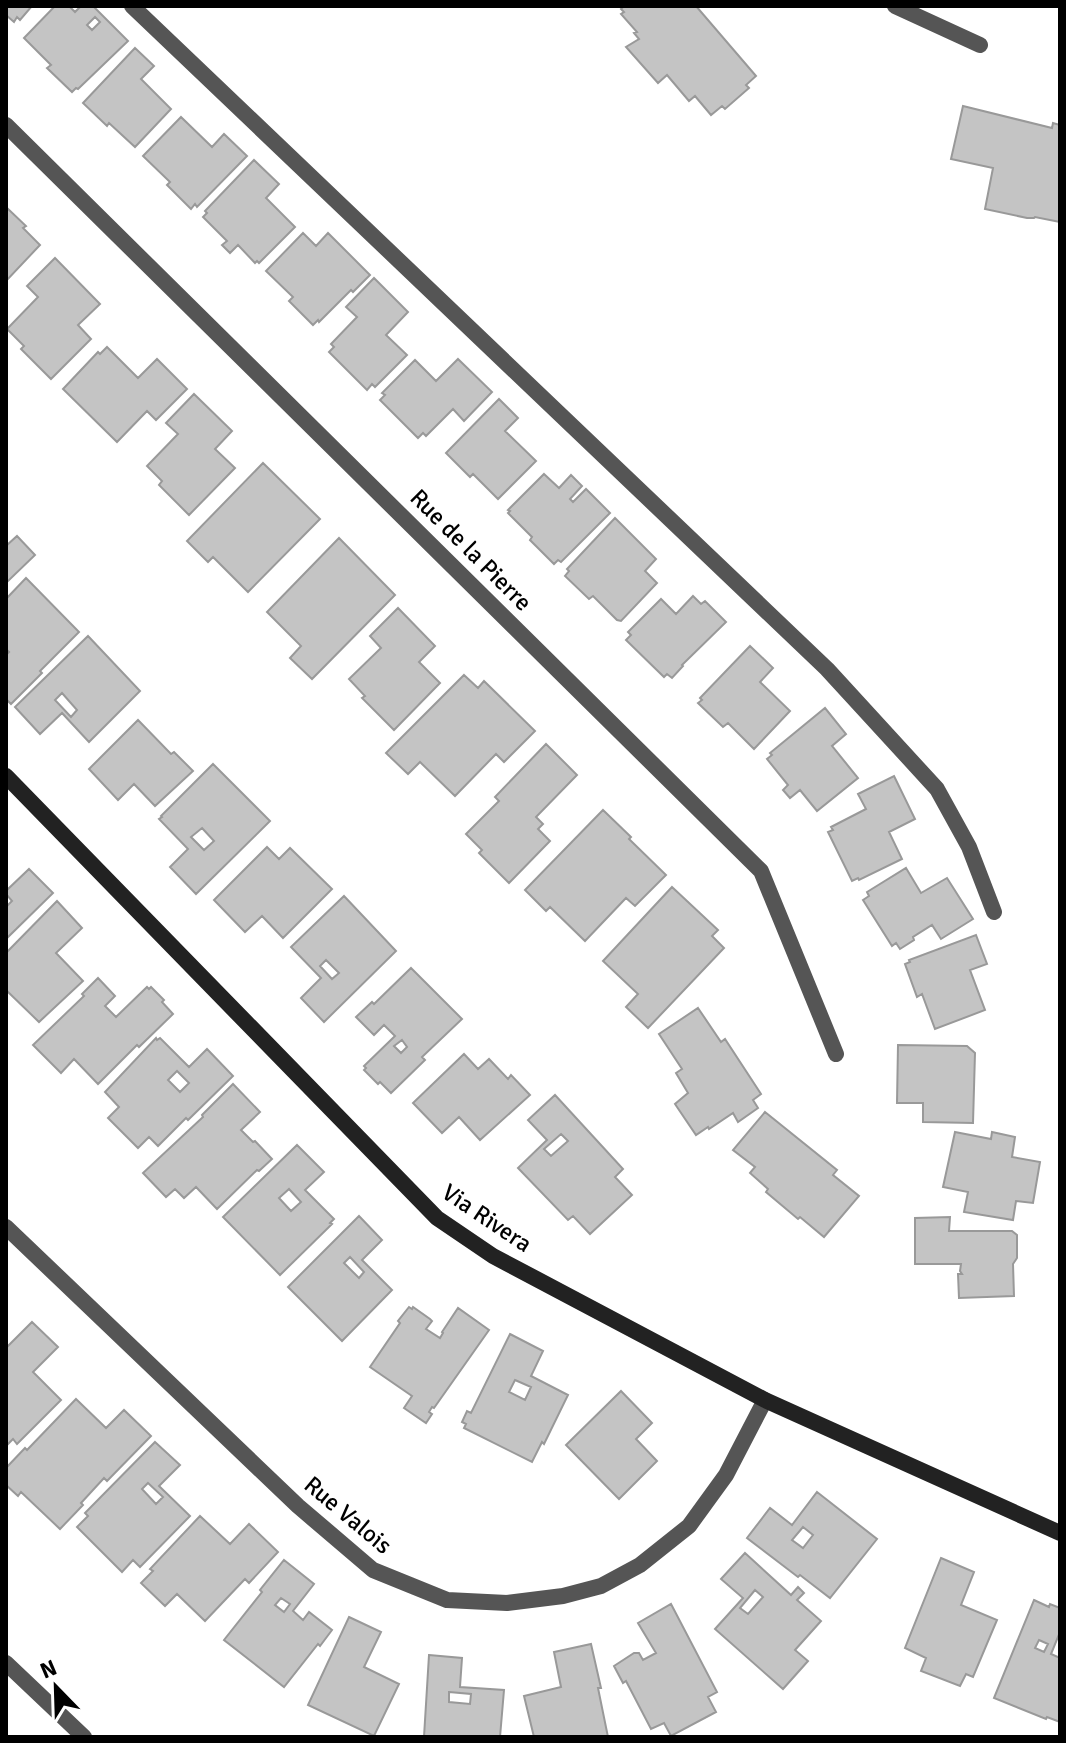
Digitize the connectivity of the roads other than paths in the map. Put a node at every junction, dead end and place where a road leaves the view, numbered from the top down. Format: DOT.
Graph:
graph roads {
  1 [pos="132,6"];
  2 [pos="895,6"];
  3 [pos="980,45"];
  4 [pos="6,125"];
  5 [pos="6,776"];
  6 [pos="994,912"];
  7 [pos="836,1054"];
  8 [pos="6,1227"];
  9 [pos="765,1400"];
  10 [pos="1060,1533"];
  11 [pos="6,1663"];
  12 [pos="84,1737"];
  1 -- 6 [label="street"];
  2 -- 3 [label="street"];
  4 -- 7 [label="street, Rue de la Pierre"];
  5 -- 9 [label="street, Via Rivera"];
  8 -- 9 [label="street, Rue Valois"];
  9 -- 10 [label="street, Via Rivera"];
  11 -- 12 [label="street"];
}
